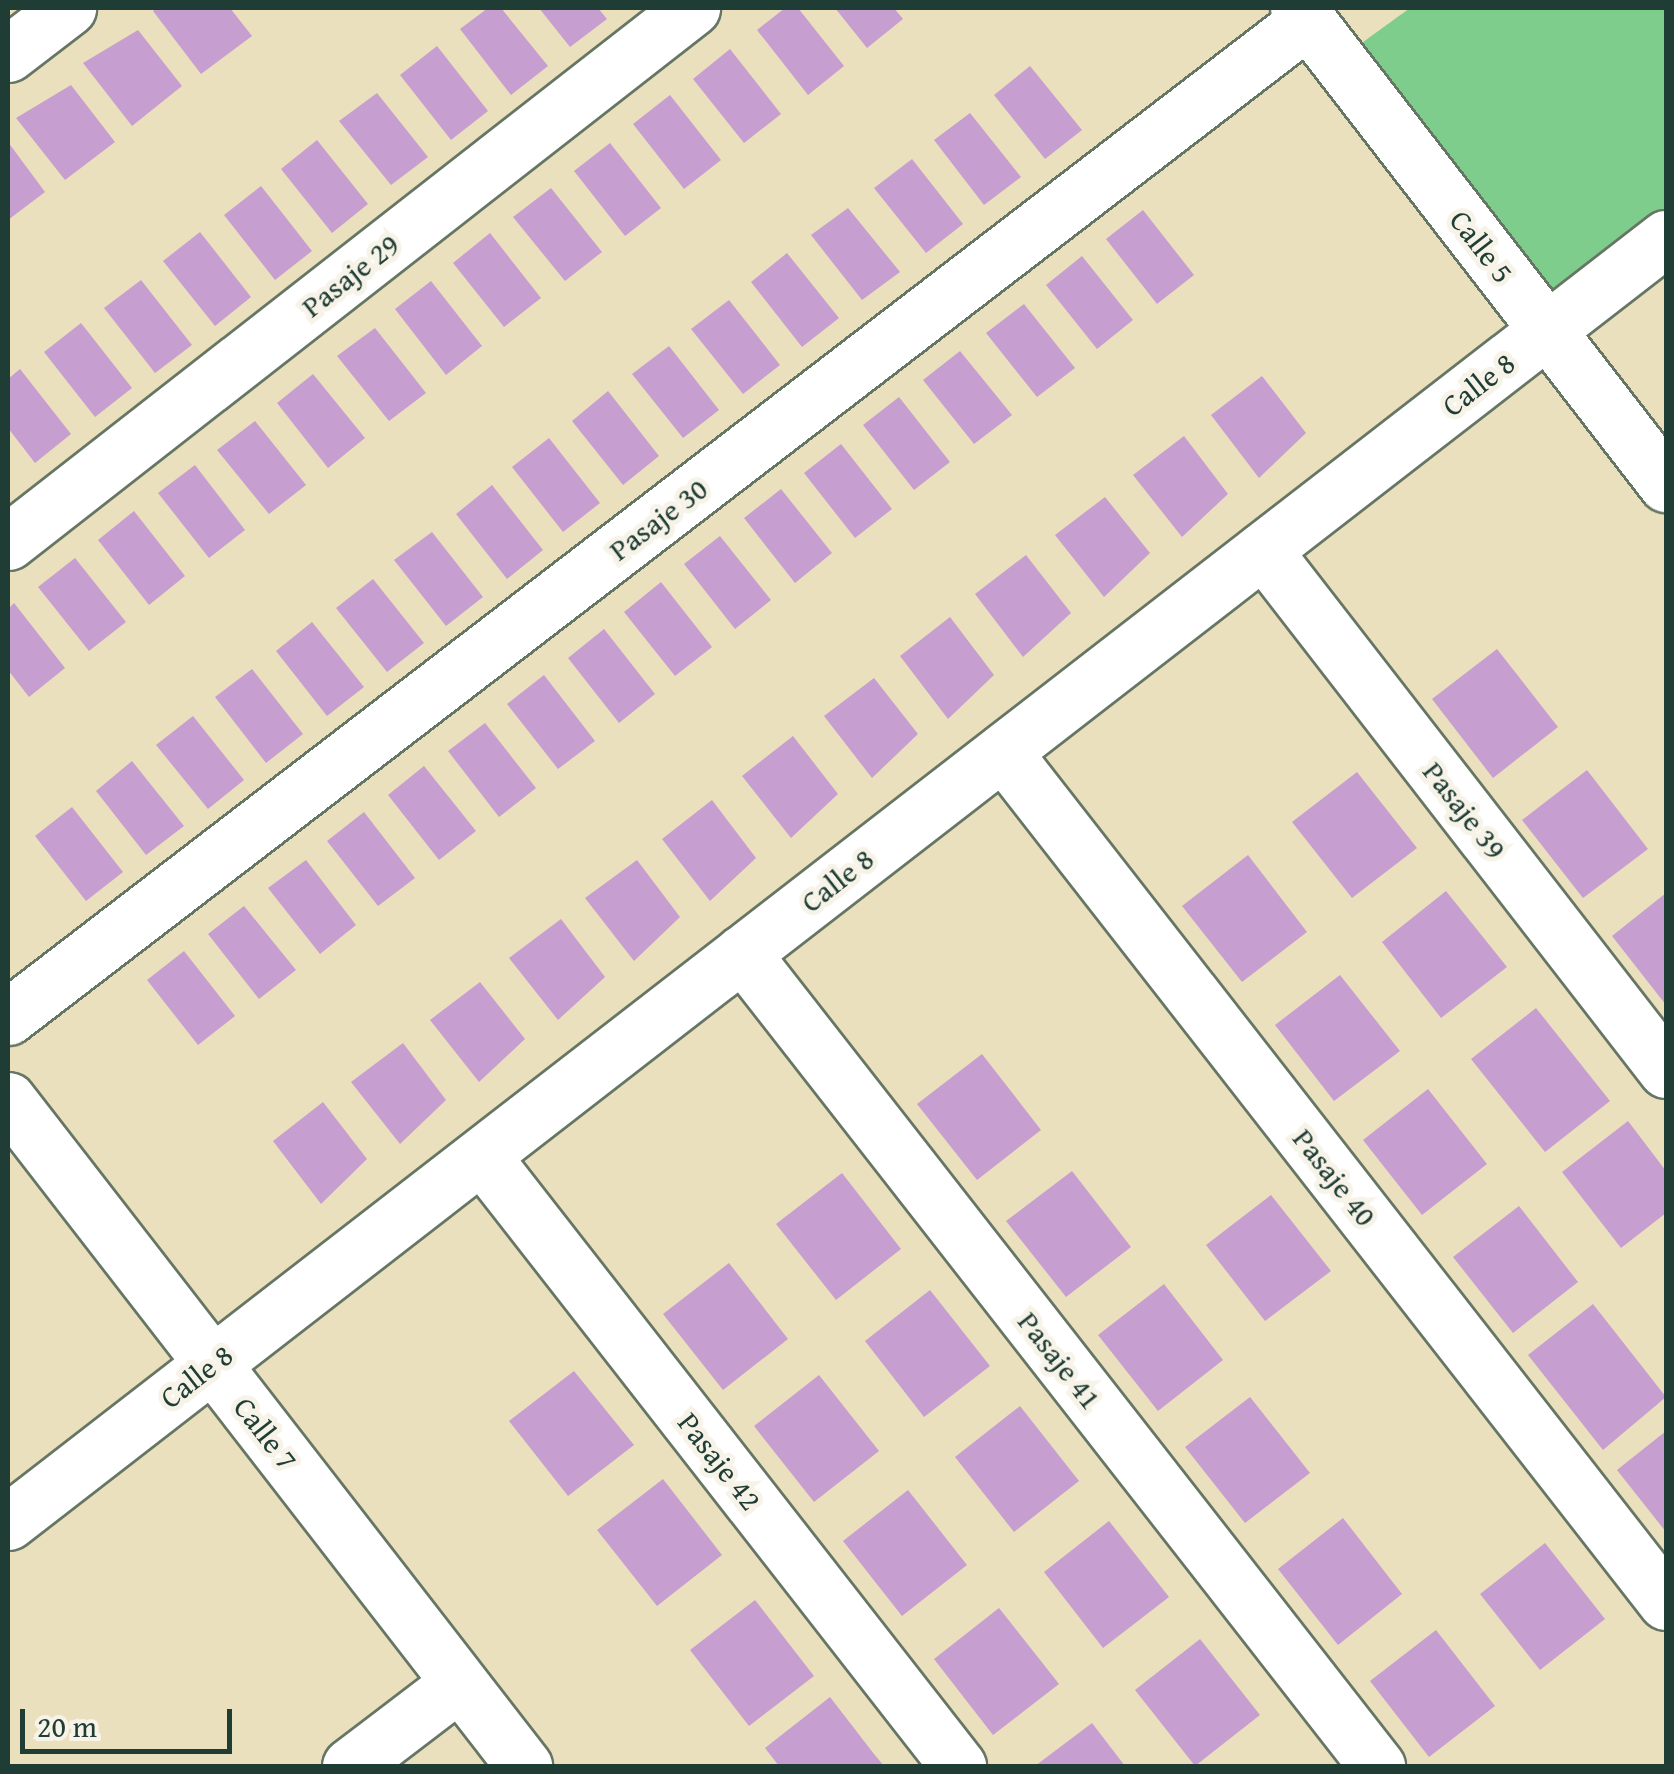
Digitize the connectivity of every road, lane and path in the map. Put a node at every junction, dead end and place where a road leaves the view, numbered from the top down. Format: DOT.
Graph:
graph roads {
  1 [pos="68,8"];
  2 [pos="692,8"];
  3 [pos="1303,14"];
  4 [pos="8,54"];
  5 [pos="1666,238"];
  6 [pos="1547,330"];
  7 [pos="1666,484"];
  8 [pos="8,542"];
  9 [pos="1263,550"];
  10 [pos="1003,752"];
  11 [pos="742,953"];
  12 [pos="8,1017"];
  13 [pos="1666,1070"];
  14 [pos="8,1100"];
  15 [pos="482,1156"];
  16 [pos="212,1364"];
  17 [pos="8,1522"];
  18 [pos="1666,1602"];
  19 [pos="459,1682"];
  20 [pos="350,1766"];
  21 [pos="524,1766"];
  22 [pos="958,1766"];
  23 [pos="1377,1766"];
  1 -- 4 [label="street"];
  2 -- 8 [label="street, Pasaje 29"];
  3 -- 6 [label="street, Calle 5"];
  3 -- 12 [label="street, Pasaje 30"];
  5 -- 6 [label="street, Calle 8"];
  6 -- 7 [label="street, Calle 5"];
  6 -- 9 [label="street, Calle 8"];
  9 -- 10 [label="street, Calle 8"];
  9 -- 13 [label="street, Pasaje 39"];
  10 -- 11 [label="street, Calle 8"];
  10 -- 18 [label="street, Pasaje 40"];
  11 -- 15 [label="street, Calle 8"];
  11 -- 23 [label="street, Pasaje 41"];
  14 -- 16 [label="street, Calle 7"];
  15 -- 16 [label="street, Calle 8"];
  15 -- 22 [label="street, Pasaje 42"];
  16 -- 17 [label="street, Calle 8"];
  16 -- 19 [label="street, Calle 7"];
  19 -- 20 [label="street"];
  19 -- 21 [label="street, Calle 7"];
}
